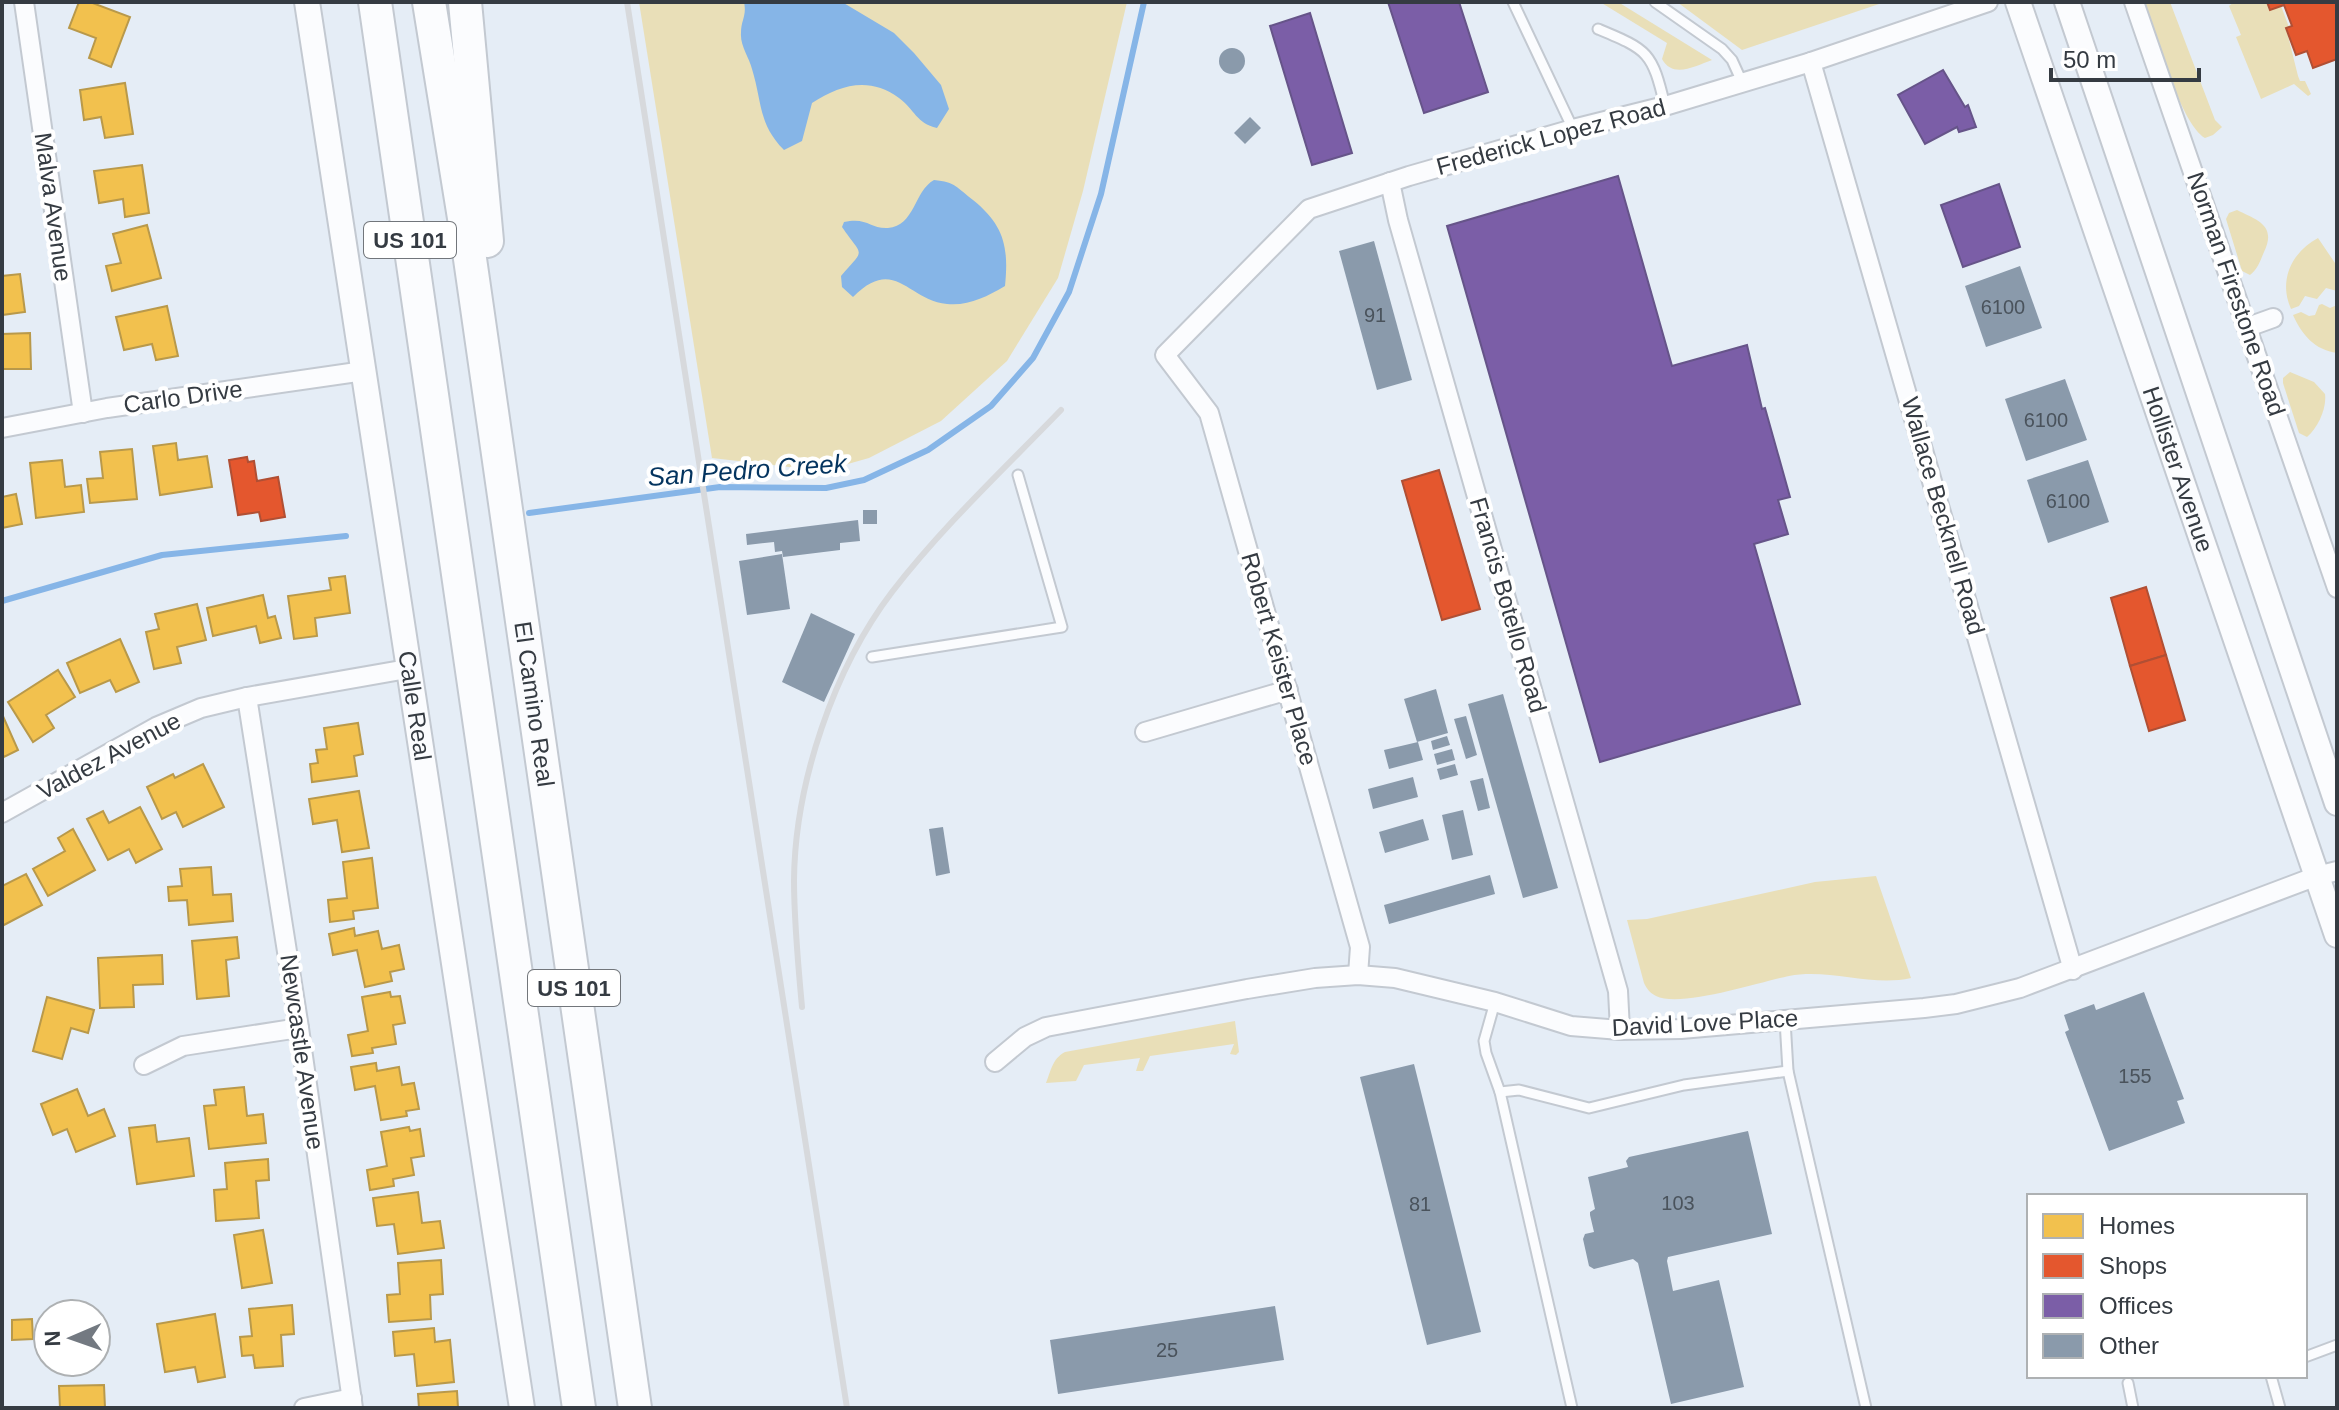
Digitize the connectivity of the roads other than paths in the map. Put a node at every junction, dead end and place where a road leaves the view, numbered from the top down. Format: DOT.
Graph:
graph roads {
  1 [pos="24,2"];
  2 [pos="307,2"];
  3 [pos="375,2"];
  4 [pos="429,2"];
  5 [pos="465,2"];
  6 [pos="1513,2"];
  7 [pos="1655,2"];
  8 [pos="1988,2"];
  9 [pos="2018,2"];
  10 [pos="2067,2"];
  11 [pos="2134,2"];
  12 [pos="1598,29"];
  13 [pos="1811,62"];
  14 [pos="1742,82"];
  15 [pos="1665,106"];
  16 [pos="1573,129"];
  17 [pos="1390,182"];
  18 [pos="2273,318"];
  19 [pos="2248,327"];
  20 [pos="1165,355"];
  21 [pos="485,364"];
  22 [pos="364,371"];
  23 [pos="83,413"];
  24 [pos="2,428"];
  25 [pos="1018,475"];
  26 [pos="2337,588"];
  27 [pos="872,657"];
  28 [pos="407,669"];
  29 [pos="1288,690"];
  30 [pos="247,697"];
  31 [pos="1145,732"];
  32 [pos="2337,803"];
  33 [pos="2,813"];
  34 [pos="2327,873"];
  35 [pos="2337,935"];
  36 [pos="2073,970"];
  37 [pos="1358,975"];
  38 [pos="1495,1002"];
  39 [pos="1785,1020"];
  40 [pos="299,1028"];
  41 [pos="1620,1030"];
  42 [pos="995,1062"];
  43 [pos="144,1065"];
  44 [pos="1788,1071"];
  45 [pos="1500,1092"];
  46 [pos="2337,1345"];
  47 [pos="2307,1356"];
  48 [pos="2272,1378"];
  49 [pos="2128,1383"];
  50 [pos="352,1403"];
  51 [pos="304,1408"];
  52 [pos="522,1408"];
  53 [pos="579,1408"];
  54 [pos="635,1408"];
  55 [pos="1572,1408"];
  56 [pos="1866,1408"];
  57 [pos="2133,1408"];
  58 [pos="2280,1408"];
  1 -- 23 [label="street, Malva Avenue"];
  2 -- 22 [label="main road, Calle Real"];
  3 -- 53 [label="highway, US 101"];
  4 -- 21 [label="highway, El Camino Real / US 101"];
  5 -- 21 [label="highway"];
  6 -- 16 [label="lane"];
  7 -- 14 [label="lane"];
  8 -- 13 [label="street, Frederick Lopez Road"];
  9 -- 34 [label="main road, Hollister Avenue"];
  10 -- 32 [label="main road, Hollister Avenue"];
  11 -- 19 [label="street, Norman Firestone Road"];
  12 -- 15 [label="lane"];
  13 -- 14 [label="street, Frederick Lopez Road"];
  13 -- 36 [label="street, Wallace Becknell Road"];
  14 -- 15 [label="street, Frederick Lopez Road"];
  15 -- 16 [label="street, Frederick Lopez Road"];
  16 -- 17 [label="street, Frederick Lopez Road"];
  17 -- 20 [label="street, Frederick Lopez Road"];
  17 -- 41 [label="street, Francis Botello Road"];
  18 -- 19 [label="street"];
  19 -- 26 [label="street, Norman Firestone Road"];
  20 -- 29 [label="street, Robert Keister Place"];
  21 -- 54 [label="highway, El Camino Real / US 101"];
  22 -- 23 [label="street, Carlo Drive"];
  22 -- 28 [label="main road, Calle Real"];
  23 -- 24 [label="street, Carlo Drive"];
  25 -- 27 [label="lane"];
  28 -- 30 [label="street, Valdez Avenue"];
  28 -- 52 [label="main road, Calle Real"];
  29 -- 31 [label="street"];
  29 -- 37 [label="street, Robert Keister Place"];
  30 -- 33 [label="street, Valdez Avenue"];
  30 -- 40 [label="street, Newcastle Avenue"];
  34 -- 35 [label="main road, Hollister Avenue"];
  34 -- 36 [label="street, David Love Place"];
  36 -- 39 [label="street, David Love Place"];
  37 -- 38 [label="street, David Love Place"];
  37 -- 42 [label="street, David Love Place"];
  38 -- 41 [label="street, David Love Place"];
  38 -- 45 [label="lane"];
  39 -- 41 [label="street, David Love Place"];
  39 -- 44 [label="lane"];
  40 -- 43 [label="street"];
  40 -- 50 [label="street, Newcastle Avenue"];
  44 -- 45 [label="lane"];
  44 -- 56 [label="lane"];
  45 -- 55 [label="lane"];
  46 -- 47 [label="lane"];
  48 -- 58 [label="lane"];
  49 -- 57 [label="lane"];
  50 -- 51 [label="street"];
}
